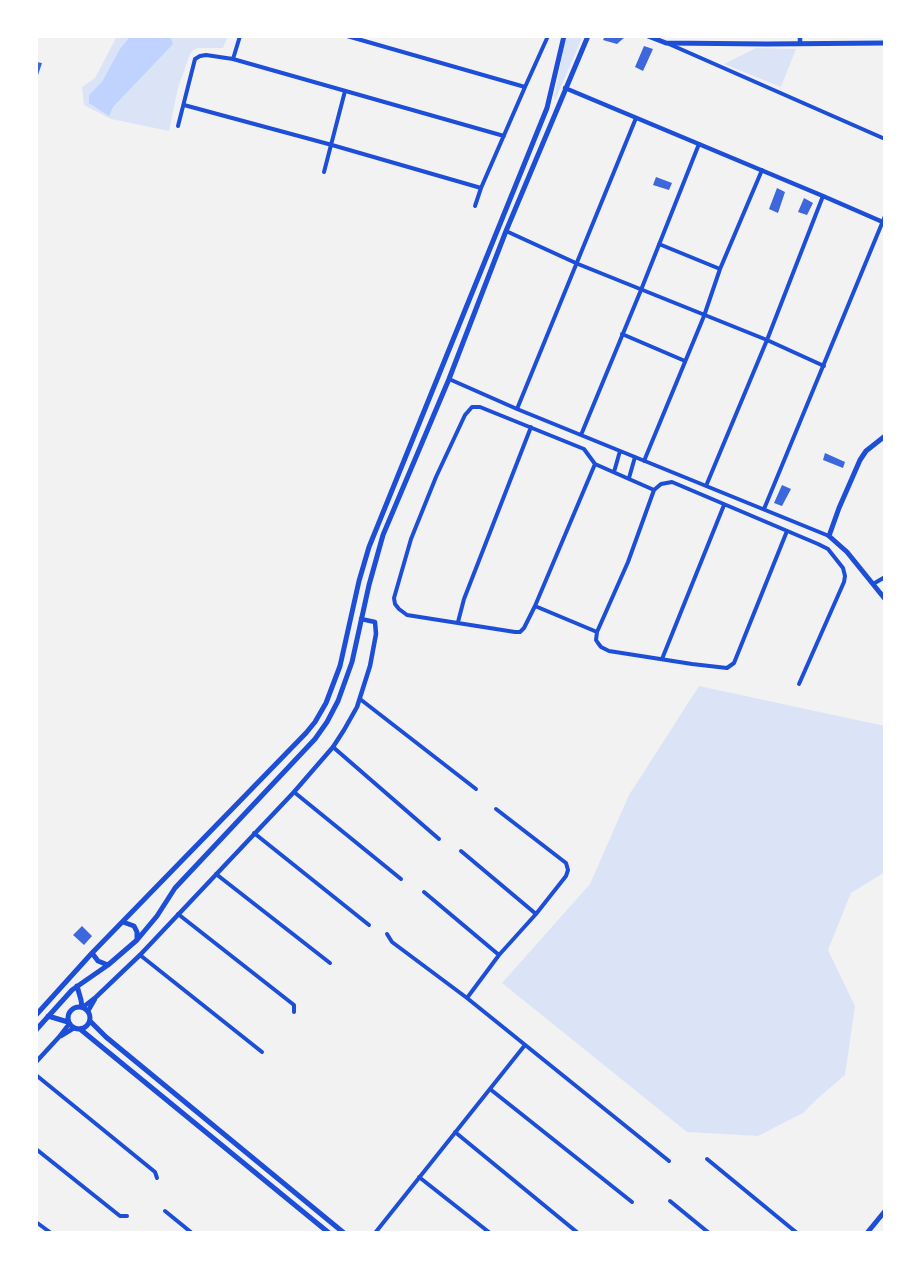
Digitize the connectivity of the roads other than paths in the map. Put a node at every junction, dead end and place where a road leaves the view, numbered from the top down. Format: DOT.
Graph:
graph roads {
  1 [pos="240,36"];
  2 [pos="347,36"];
  3 [pos="548,36"];
  4 [pos="564,36"];
  5 [pos="588,36"];
  6 [pos="648,36"];
  7 [pos="800,36"];
  8 [pos="666,43"];
  9 [pos="692,43"];
  10 [pos="800,43"];
  11 [pos="885,43"];
  12 [pos="689,53"];
  13 [pos="233,59"];
  14 [pos="525,87"];
  15 [pos="565,88"];
  16 [pos="345,91"];
  17 [pos="184,105"];
  18 [pos="636,118"];
  19 [pos="178,126"];
  20 [pos="504,136"];
  21 [pos="885,139"];
  22 [pos="699,144"];
  23 [pos="332,145"];
  24 [pos="762,170"];
  25 [pos="324,172"];
  26 [pos="481,188"];
  27 [pos="823,196"];
  28 [pos="475,206"];
  29 [pos="885,216"];
  30 [pos="884,223"];
  31 [pos="506,231"];
  32 [pos="659,244"];
  33 [pos="578,264"];
  34 [pos="720,269"];
  35 [pos="641,290"];
  36 [pos="704,316"];
  37 [pos="622,334"];
  38 [pos="766,340"];
  39 [pos="685,361"];
  40 [pos="824,366"];
  41 [pos="449,379"];
  42 [pos="517,409"];
  43 [pos="531,427"];
  44 [pos="581,435"];
  45 [pos="885,436"];
  46 [pos="620,451"];
  47 [pos="635,457"];
  48 [pos="644,461"];
  49 [pos="595,464"];
  50 [pos="614,472"];
  51 [pos="629,478"];
  52 [pos="706,486"];
  53 [pos="654,490"];
  54 [pos="724,505"];
  55 [pos="764,509"];
  56 [pos="788,531"];
  57 [pos="829,536"];
  58 [pos="885,577"];
  59 [pos="873,584"];
  60 [pos="885,599"];
  61 [pos="535,606"];
  62 [pos="361,619"];
  63 [pos="458,622"];
  64 [pos="597,632"];
  65 [pos="662,659"];
  66 [pos="799,684"];
  67 [pos="360,699"];
  68 [pos="333,747"];
  69 [pos="476,789"];
  70 [pos="294,792"];
  71 [pos="496,809"];
  72 [pos="254,834"];
  73 [pos="439,839"];
  74 [pos="461,851"];
  75 [pos="216,874"];
  76 [pos="401,879"];
  77 [pos="424,892"];
  78 [pos="178,914"];
  79 [pos="536,914"];
  80 [pos="123,922"];
  81 [pos="369,925"];
  82 [pos="387,934"];
  83 [pos="137,940"];
  84 [pos="92,953"];
  85 [pos="140,955"];
  86 [pos="499,956"];
  87 [pos="330,963"];
  88 [pos="108,965"];
  89 [pos="77,986"];
  90 [pos="467,998"];
  91 [pos="45,1005"];
  92 [pos="84,1008"];
  93 [pos="294,1012"];
  94 [pos="36,1015"];
  95 [pos="48,1016"];
  96 [pos="90,1021"];
  97 [pos="73,1026"];
  98 [pos="36,1030"];
  99 [pos="525,1046"];
  100 [pos="262,1052"];
  101 [pos="36,1062"];
  102 [pos="36,1075"];
  103 [pos="490,1089"];
  104 [pos="455,1132"];
  105 [pos="36,1149"];
  106 [pos="707,1159"];
  107 [pos="669,1161"];
  108 [pos="419,1177"];
  109 [pos="157,1178"];
  110 [pos="670,1201"];
  111 [pos="632,1202"];
  112 [pos="165,1211"];
  113 [pos="885,1211"];
  114 [pos="126,1216"];
  115 [pos="36,1222"];
  116 [pos="375,1232"];
  117 [pos="51,1233"];
  118 [pos="192,1233"];
  119 [pos="329,1233"];
  120 [pos="344,1233"];
  121 [pos="490,1233"];
  122 [pos="578,1233"];
  123 [pos="709,1233"];
  124 [pos="797,1233"];
  125 [pos="867,1233"];
  1 -- 13 [label="street"];
  2 -- 14 [label="street"];
  3 -- 14 [label="street"];
  4 -- 80 [label="main road"];
  5 -- 15 [label="main road"];
  6 -- 8 [label="main road"];
  7 -- 10 [label="street"];
  8 -- 9 [label="main road"];
  8 -- 12 [label="street"];
  9 -- 10 [label="main road"];
  9 -- 12 [label="street"];
  10 -- 11 [label="main road"];
  12 -- 21 [label="street"];
  13 -- 16 [label="street"];
  13 -- 17 [label="street"];
  14 -- 20 [label="street"];
  15 -- 18 [label="street"];
  15 -- 31 [label="main road"];
  16 -- 20 [label="street"];
  16 -- 23 [label="street"];
  17 -- 19 [label="street"];
  17 -- 23 [label="street"];
  18 -- 22 [label="street"];
  18 -- 33 [label="street"];
  20 -- 26 [label="street"];
  22 -- 24 [label="street"];
  22 -- 32 [label="street"];
  23 -- 25 [label="street"];
  23 -- 26 [label="street"];
  24 -- 27 [label="street"];
  24 -- 34 [label="street"];
  26 -- 28 [label="street"];
  27 -- 30 [label="street"];
  27 -- 38 [label="street"];
  29 -- 30 [label="street"];
  30 -- 40 [label="street"];
  31 -- 33 [label="street"];
  31 -- 41 [label="main road"];
  32 -- 34 [label="street"];
  32 -- 35 [label="street"];
  33 -- 35 [label="street"];
  33 -- 42 [label="street"];
  34 -- 36 [label="street"];
  35 -- 36 [label="street"];
  35 -- 37 [label="street"];
  36 -- 38 [label="street"];
  36 -- 39 [label="street"];
  37 -- 39 [label="street"];
  37 -- 44 [label="street"];
  38 -- 40 [label="street"];
  38 -- 52 [label="street"];
  39 -- 48 [label="street"];
  40 -- 55 [label="street"];
  41 -- 42 [label="street"];
  41 -- 62 [label="main road"];
  42 -- 44 [label="street"];
  43 -- 49 [label="street"];
  43 -- 63 [label="street"];
  43 -- 63 [label="street"];
  44 -- 46 [label="street"];
  45 -- 57 [label="main road"];
  46 -- 47 [label="street"];
  46 -- 50 [label="street"];
  47 -- 48 [label="street"];
  47 -- 51 [label="street"];
  48 -- 52 [label="street"];
  49 -- 50 [label="street"];
  49 -- 61 [label="street"];
  50 -- 51 [label="street"];
  51 -- 53 [label="street"];
  52 -- 55 [label="street"];
  53 -- 54 [label="street"];
  53 -- 64 [label="street"];
  54 -- 56 [label="street"];
  54 -- 65 [label="street"];
  55 -- 57 [label="street"];
  56 -- 65 [label="street"];
  56 -- 66 [label="street"];
  57 -- 59 [label="main road"];
  58 -- 59 [label="street"];
  59 -- 60 [label="main road"];
  61 -- 63 [label="street"];
  61 -- 64 [label="street"];
  62 -- 67 [label="street"];
  62 -- 83 [label="main road"];
  64 -- 65 [label="street"];
  67 -- 68 [label="street"];
  67 -- 69 [label="street"];
  68 -- 70 [label="street"];
  68 -- 73 [label="street"];
  70 -- 72 [label="street"];
  70 -- 76 [label="street"];
  71 -- 79 [label="street"];
  72 -- 75 [label="street"];
  72 -- 81 [label="street"];
  74 -- 79 [label="street"];
  75 -- 78 [label="street"];
  75 -- 87 [label="street"];
  77 -- 86 [label="street"];
  78 -- 85 [label="street"];
  78 -- 93 [label="street"];
  79 -- 86 [label="street"];
  80 -- 83 [label="main road"];
  80 -- 84 [label="main road"];
  82 -- 90 [label="street"];
  83 -- 88 [label="main road"];
  84 -- 88 [label="main road"];
  84 -- 91 [label="main road"];
  85 -- 92 [label="street"];
  85 -- 100 [label="street"];
  86 -- 90 [label="street"];
  88 -- 89 [label="main road"];
  89 -- 92 [label="main road"];
  89 -- 95 [label="main road"];
  90 -- 99 [label="street"];
  91 -- 94 [label="main road"];
  91 -- 95 [label="main road"];
  92 -- 96 [label="main road"];
  92 -- 97 [label="main road"];
  95 -- 97 [label="main road"];
  95 -- 98 [label="main road"];
  96 -- 97 [label="main road"];
  96 -- 120 [label="main road"];
  97 -- 101 [label="street"];
  97 -- 119 [label="main road"];
  99 -- 103 [label="street"];
  99 -- 107 [label="street"];
  102 -- 109 [label="street"];
  103 -- 104 [label="street"];
  103 -- 111 [label="street"];
  104 -- 108 [label="street"];
  104 -- 122 [label="street"];
  105 -- 114 [label="street"];
  106 -- 124 [label="street"];
  108 -- 116 [label="street"];
  108 -- 121 [label="street"];
  110 -- 123 [label="street"];
  112 -- 118 [label="street"];
  113 -- 125 [label="main road"];
  115 -- 117 [label="street"];
}
